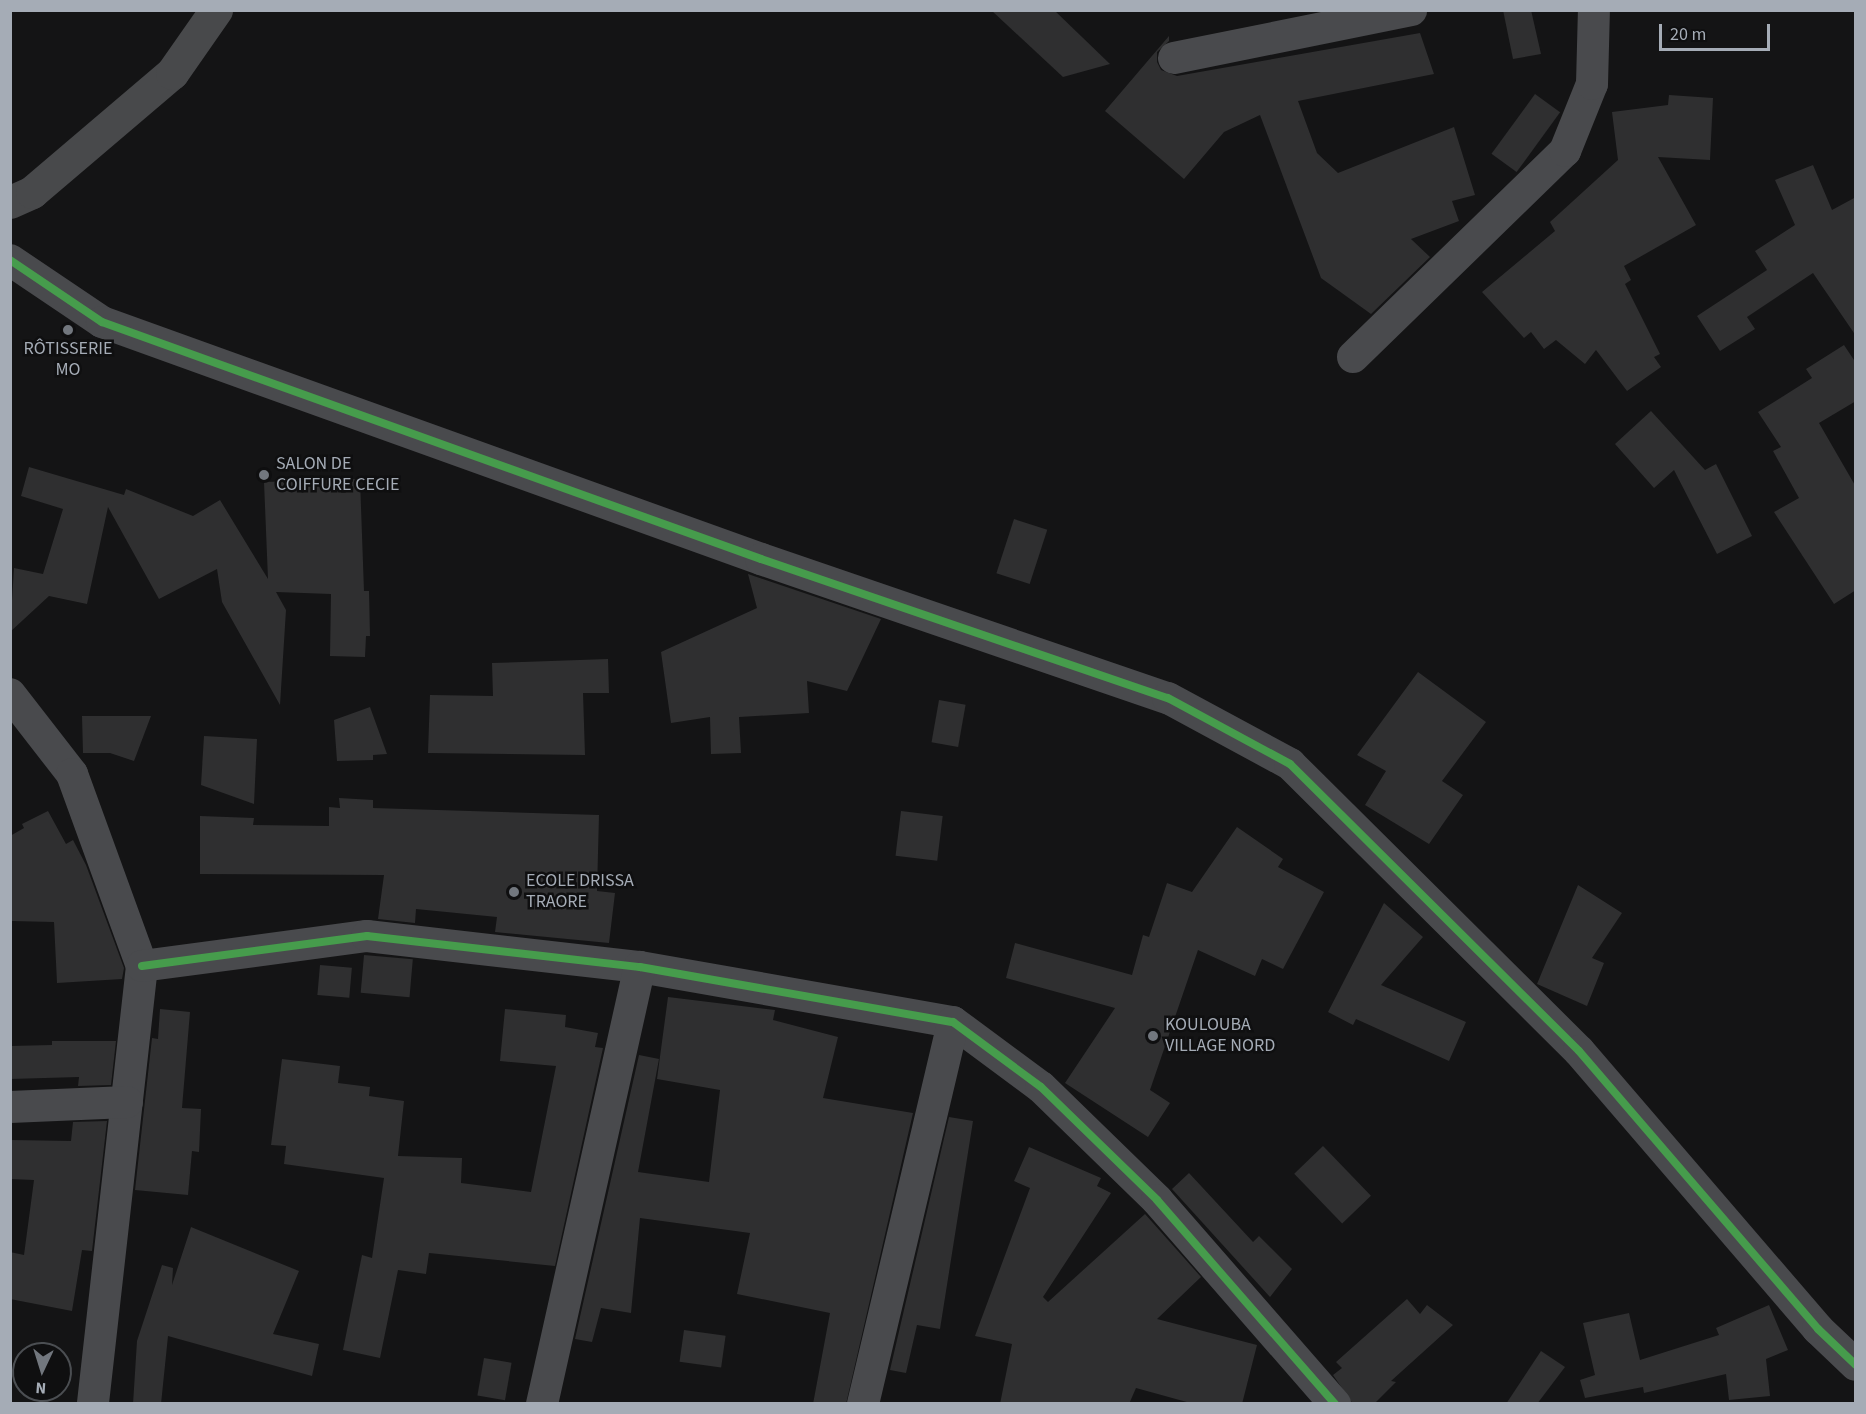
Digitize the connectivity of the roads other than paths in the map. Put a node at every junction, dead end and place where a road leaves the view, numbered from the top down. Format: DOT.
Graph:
graph roads {
  1 [pos="216,10"];
  2 [pos="1411,10"];
  3 [pos="1594,10"];
  4 [pos="1174,58"];
  5 [pos="10,202"];
  6 [pos="10,260"];
  7 [pos="1353,357"];
  8 [pos="10,694"];
  9 [pos="142,966"];
  10 [pos="640,967"];
  11 [pos="953,1022"];
  12 [pos="127,1102"];
  13 [pos="10,1107"];
  14 [pos="1856,1365"];
  15 [pos="93,1404"];
  16 [pos="542,1404"];
  17 [pos="863,1404"];
  18 [pos="1335,1404"];
  1 -- 5 [label="street"];
  2 -- 4 [label="street"];
  3 -- 7 [label="street"];
  6 -- 14 [label="street"];
  8 -- 9 [label="street"];
  9 -- 10 [label="street"];
  9 -- 12 [label="street"];
  10 -- 11 [label="street"];
  10 -- 16 [label="street"];
  11 -- 17 [label="street"];
  11 -- 18 [label="street"];
  12 -- 13 [label="street"];
  12 -- 15 [label="street"];
}
